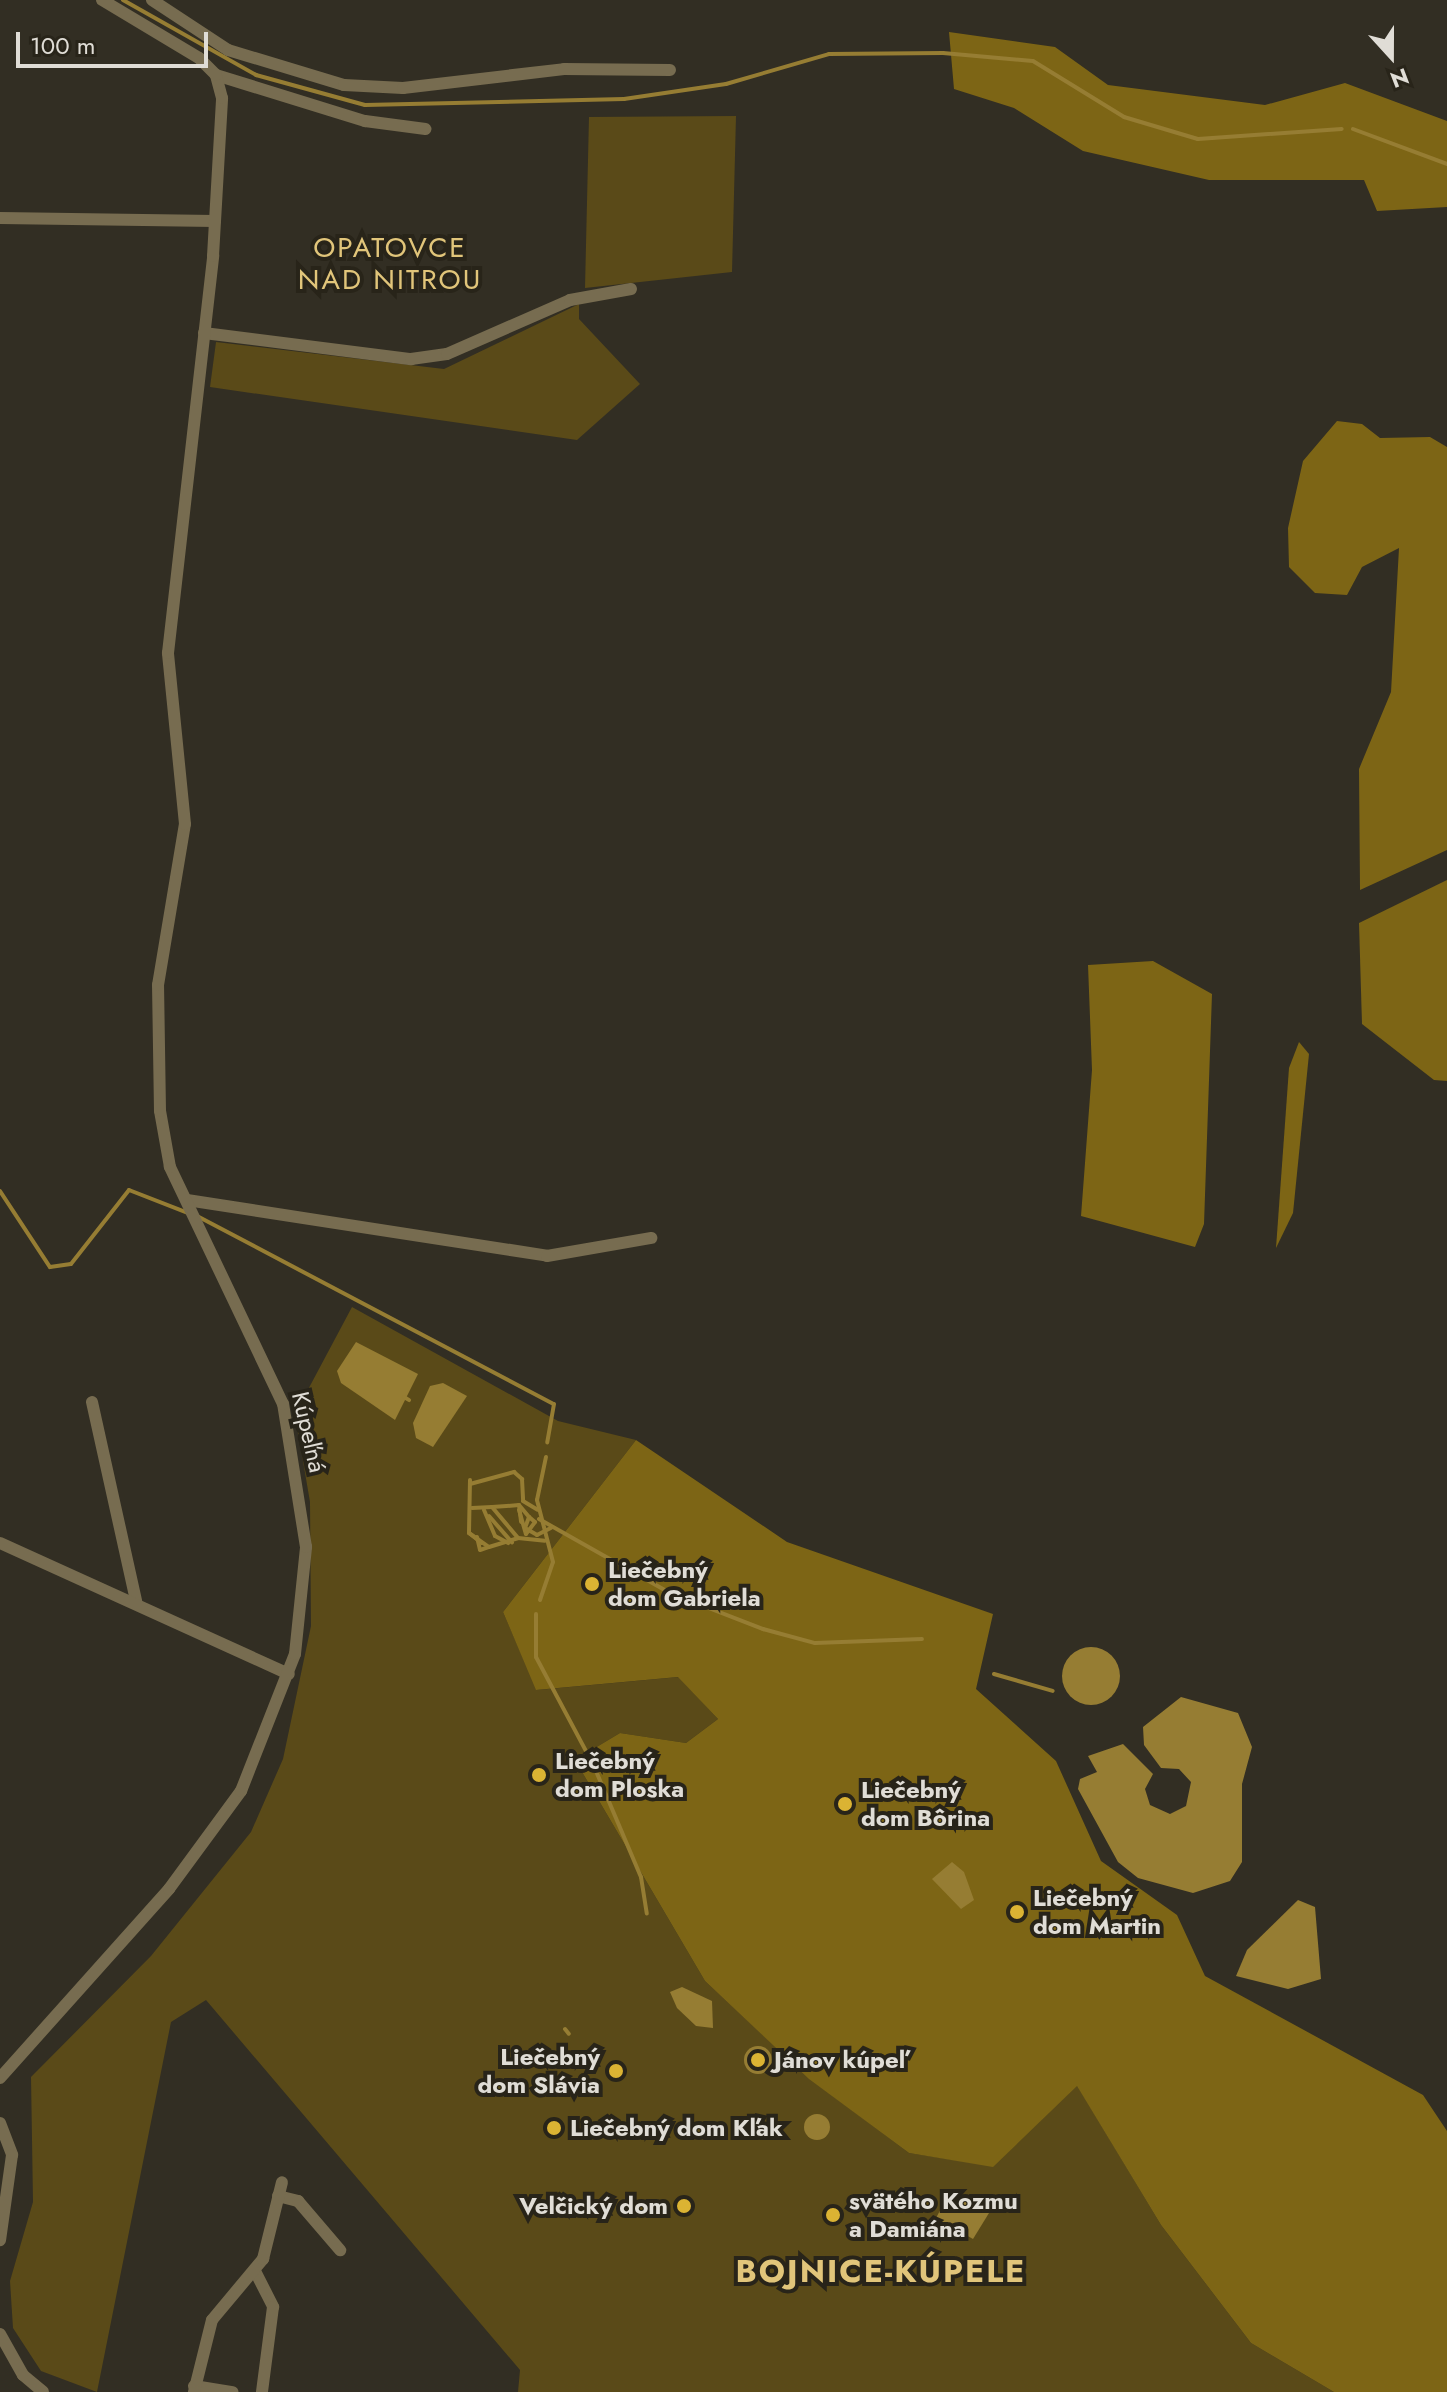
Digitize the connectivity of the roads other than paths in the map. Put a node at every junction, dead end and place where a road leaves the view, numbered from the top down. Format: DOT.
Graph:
graph roads {
  1 [pos="102,0"];
  2 [pos="152,0"];
  3 [pos="224,56"];
  4 [pos="670,70"];
  5 [pos="216,75"];
  6 [pos="425,129"];
  7 [pos="0,218"];
  8 [pos="215,221"];
  9 [pos="631,289"];
  10 [pos="204,333"];
  11 [pos="187,1200"];
  12 [pos="651,1238"];
  13 [pos="92,1402"];
  14 [pos="0,1543"];
  15 [pos="136,1601"];
  16 [pos="289,1674"];
  17 [pos="0,2078"];
  18 [pos="0,2123"];
  19 [pos="282,2182"];
  20 [pos="278,2196"];
  21 [pos="0,2240"];
  22 [pos="340,2250"];
  23 [pos="256,2273"];
  24 [pos="0,2334"];
  25 [pos="194,2389"];
  26 [pos="43,2392"];
  27 [pos="233,2392"];
  28 [pos="262,2392"];
  1 -- 5 [label="street"];
  2 -- 3 [label="street"];
  3 -- 4 [label="street"];
  3 -- 5 [label="street"];
  5 -- 6 [label="street"];
  5 -- 8 [label="street, Kúpeľná"];
  7 -- 8 [label="street"];
  8 -- 10 [label="street, Kúpeľná"];
  9 -- 10 [label="street"];
  10 -- 11 [label="street, Kúpeľná"];
  11 -- 12 [label="street"];
  11 -- 16 [label="street, Kúpeľná"];
  13 -- 15 [label="street"];
  14 -- 15 [label="street"];
  15 -- 16 [label="street"];
  16 -- 17 [label="street, Kúpeľná"];
  18 -- 21 [label="street"];
  19 -- 20 [label="street"];
  20 -- 22 [label="street"];
  20 -- 23 [label="street"];
  23 -- 25 [label="street"];
  23 -- 28 [label="street"];
  24 -- 26 [label="street"];
  25 -- 27 [label="street"];
}
